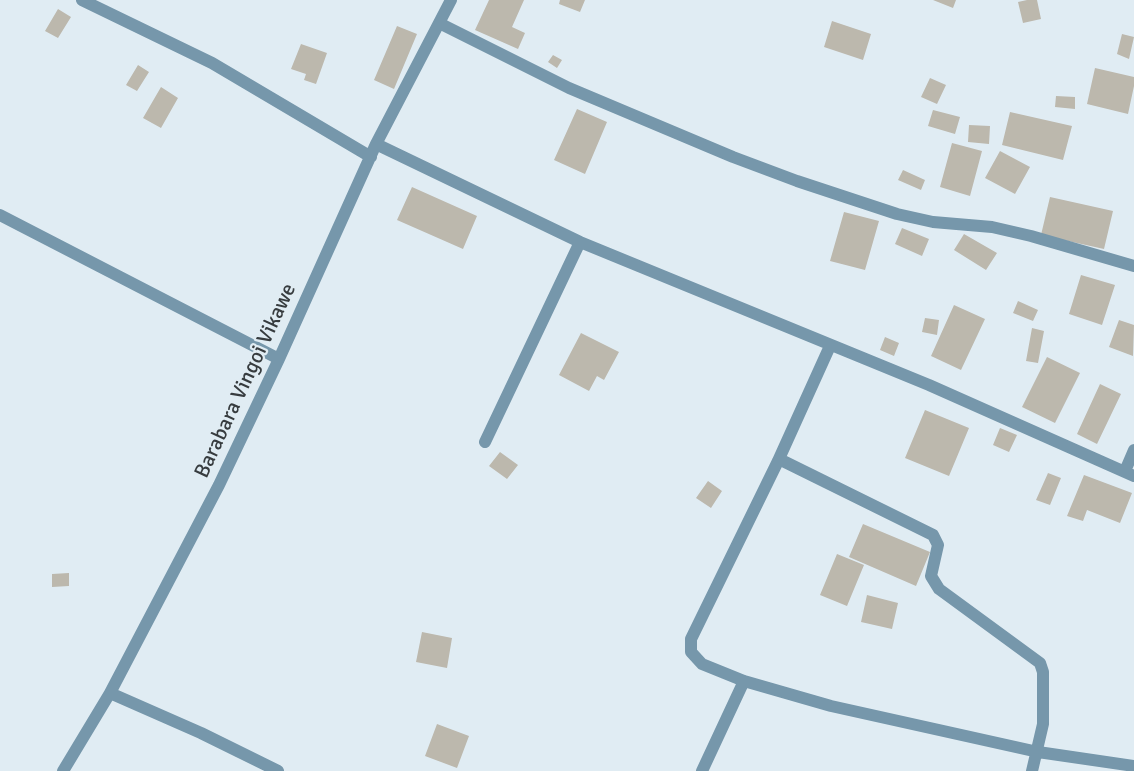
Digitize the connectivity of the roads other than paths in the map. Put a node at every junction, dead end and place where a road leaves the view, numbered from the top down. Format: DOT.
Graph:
graph roads {
  1 [pos="82,0"];
  2 [pos="451,0"];
  3 [pos="439,23"];
  4 [pos="376,144"];
  5 [pos="371,157"];
  6 [pos="0,215"];
  7 [pos="580,242"];
  8 [pos="1134,267"];
  9 [pos="830,346"];
  10 [pos="279,358"];
  11 [pos="486,442"];
  12 [pos="1134,450"];
  13 [pos="779,459"];
  14 [pos="1129,473"];
  15 [pos="744,681"];
  16 [pos="110,693"];
  17 [pos="1038,752"];
  18 [pos="1134,766"];
  19 [pos="63,771"];
  20 [pos="278,771"];
  21 [pos="702,771"];
  22 [pos="1032,771"];
  1 -- 5 [label="street"];
  2 -- 3 [label="street, Barabara Vingoi Vikawe"];
  3 -- 4 [label="street, Barabara Vingoi Vikawe"];
  3 -- 8 [label="street"];
  4 -- 5 [label="street, Barabara Vingoi Vikawe"];
  4 -- 7 [label="street"];
  5 -- 10 [label="street, Barabara Vingoi Vikawe"];
  6 -- 10 [label="street"];
  7 -- 9 [label="street"];
  7 -- 11 [label="street"];
  9 -- 13 [label="street"];
  9 -- 14 [label="street"];
  10 -- 16 [label="street, Barabara Vingoi Vikawe"];
  12 -- 14 [label="street"];
  13 -- 15 [label="street"];
  13 -- 17 [label="street"];
  15 -- 17 [label="street"];
  15 -- 21 [label="street"];
  16 -- 19 [label="street, Barabara Vingoi Vikawe"];
  16 -- 20 [label="street"];
  17 -- 18 [label="street"];
  17 -- 22 [label="street"];
}
